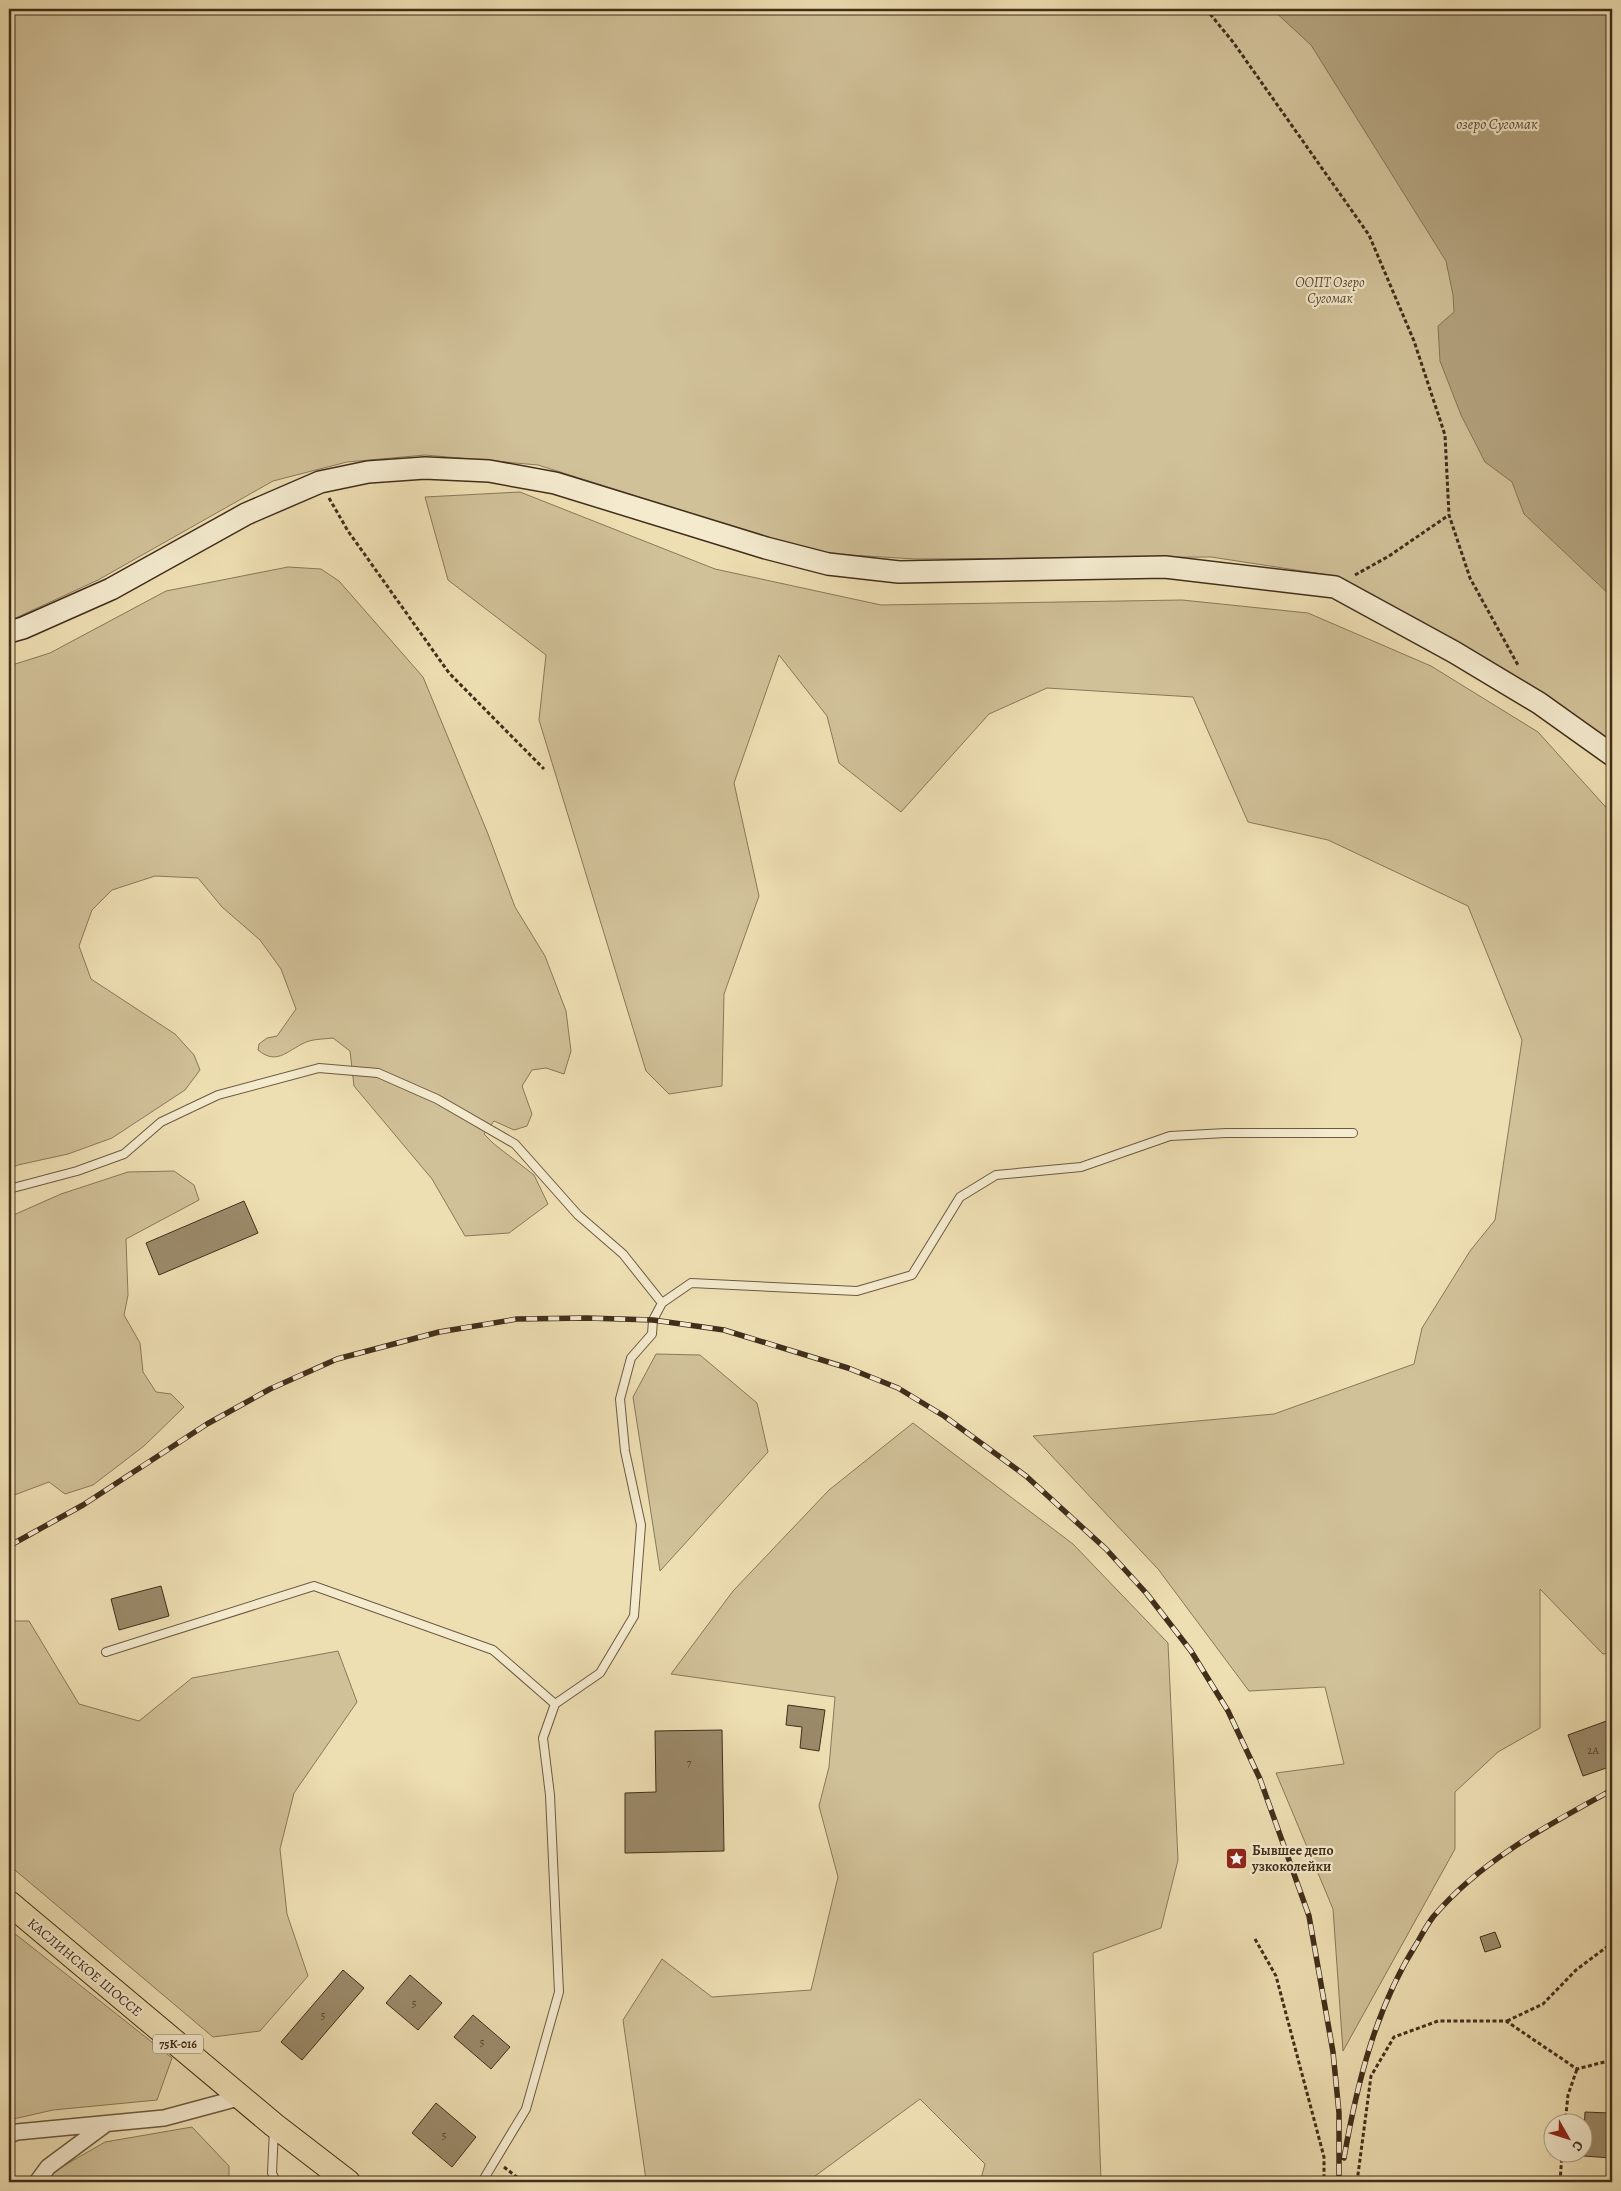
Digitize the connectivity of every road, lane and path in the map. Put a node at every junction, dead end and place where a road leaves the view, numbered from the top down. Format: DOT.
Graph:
graph roads {
  1 [pos="1206,9"];
  2 [pos="320,482"];
  3 [pos="1449,514"];
  4 [pos="1335,587"];
  5 [pos="9,632"];
  6 [pos="1521,670"];
  7 [pos="1612,755"];
  8 [pos="544,769"];
  9 [pos="1353,1133"];
  10 [pos="9,1189"];
  11 [pos="662,1303"];
  12 [pos="106,1652"];
  13 [pos="554,1704"];
  14 [pos="9,1903"];
  15 [pos="1255,1939"];
  16 [pos="1612,1943"];
  17 [pos="1506,2021"];
  18 [pos="1612,2060"];
  19 [pos="1577,2069"];
  20 [pos="242,2097"];
  21 [pos="1566,2114"];
  22 [pos="107,2123"];
  23 [pos="274,2125"];
  24 [pos="9,2135"];
  25 [pos="495,2160"];
  26 [pos="1561,2164"];
  27 [pos="37,2182"];
  28 [pos="276,2182"];
  29 [pos="348,2182"];
  30 [pos="482,2182"];
  31 [pos="523,2182"];
  32 [pos="1324,2182"];
  33 [pos="1357,2182"];
  34 [pos="1560,2182"];
  1 -- 3 [label="path"];
  2 -- 4 [label="street"];
  2 -- 5 [label="street"];
  2 -- 8 [label="path"];
  3 -- 4 [label="path"];
  3 -- 6 [label="path"];
  4 -- 7 [label="street"];
  9 -- 11 [label="lane"];
  10 -- 11 [label="lane"];
  11 -- 13 [label="lane"];
  12 -- 13 [label="lane"];
  13 -- 25 [label="lane"];
  14 -- 20 [label="main road, КАСЛИНСКОЕ ШОССЕ / 75К-016"];
  15 -- 32 [label="path"];
  16 -- 17 [label="path"];
  17 -- 19 [label="path"];
  17 -- 33 [label="path"];
  18 -- 19 [label="path"];
  19 -- 21 [label="path"];
  20 -- 22 [label="street"];
  20 -- 23 [label="main road, КАСЛИНСКОЕ ШОССЕ / 75К-016"];
  22 -- 24 [label="street"];
  22 -- 27 [label="street"];
  23 -- 28 [label="lane"];
  23 -- 29 [label="main road, КАСЛИНСКОЕ ШОССЕ / 75К-016"];
  25 -- 30 [label="lane"];
  25 -- 31 [label="path"];
  26 -- 34 [label="path"];
}
